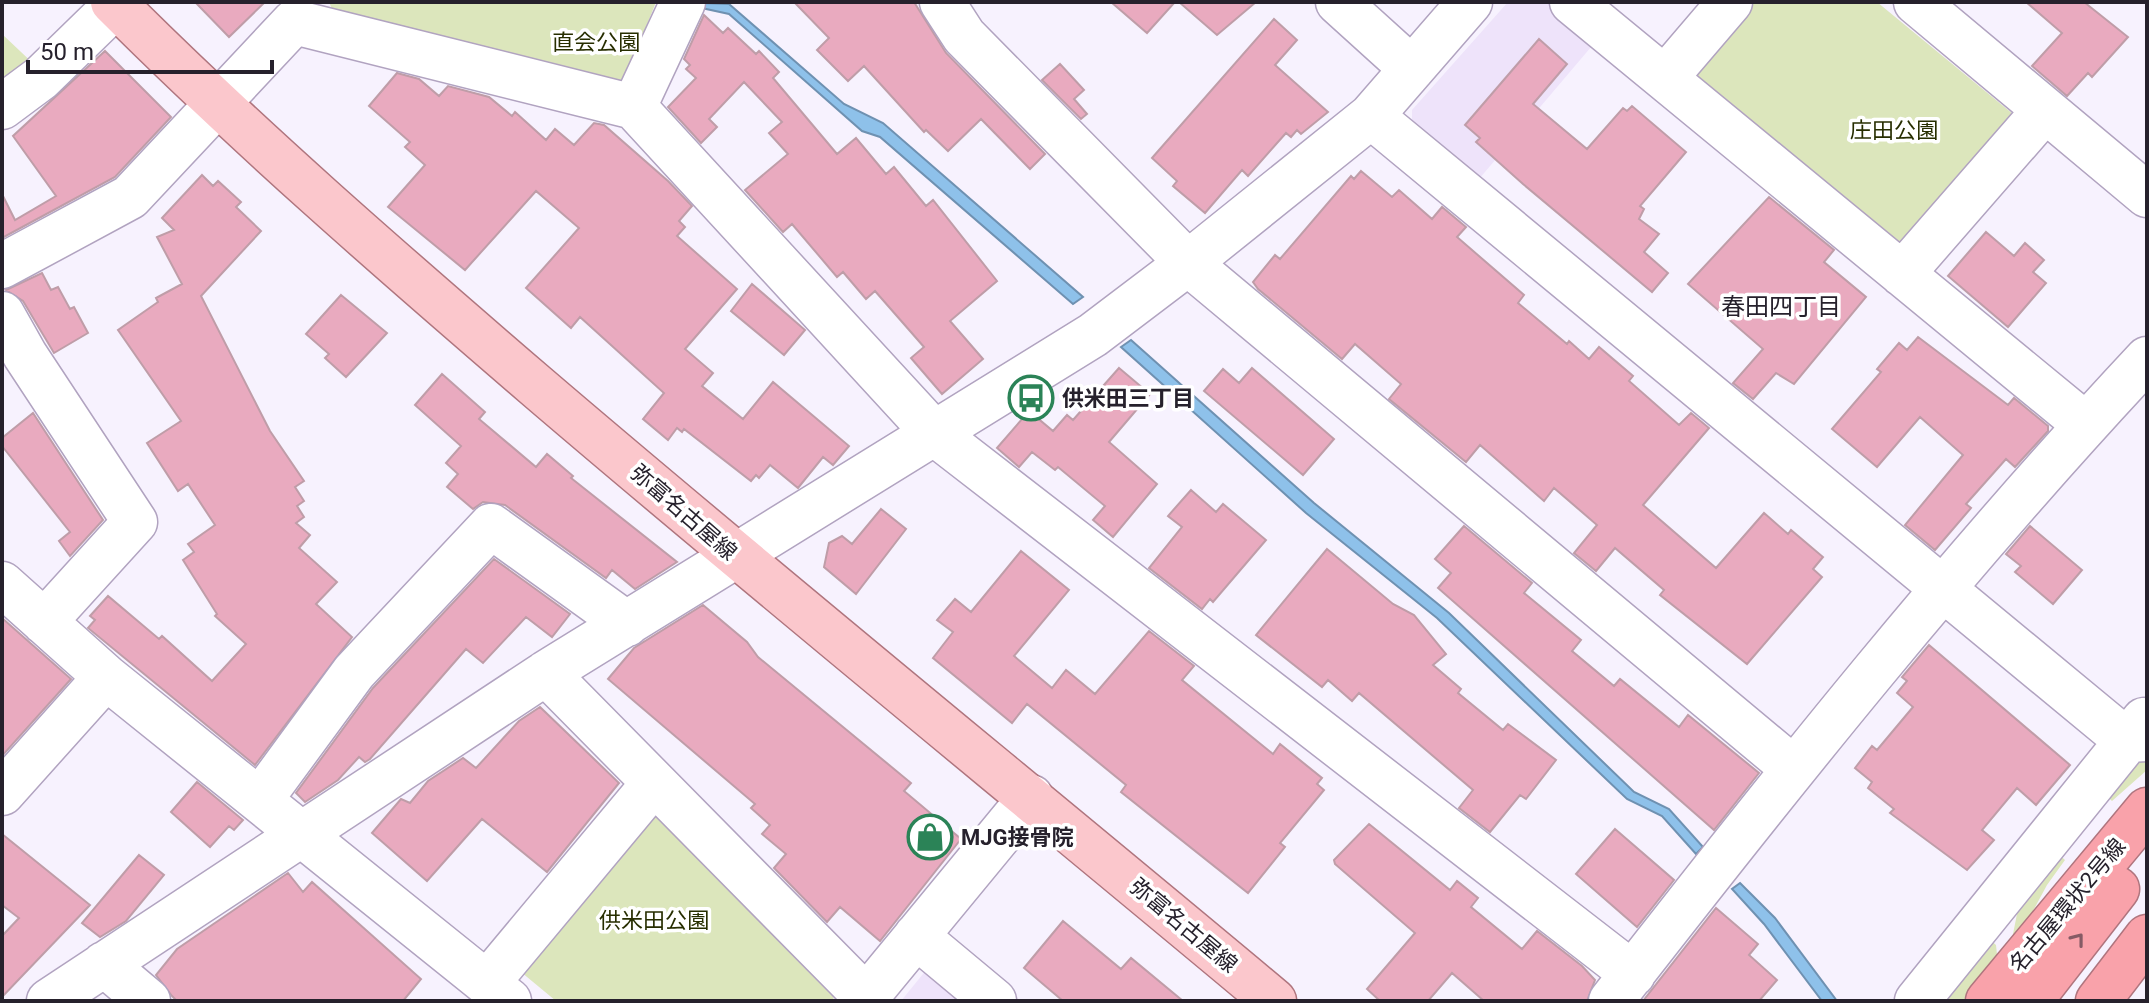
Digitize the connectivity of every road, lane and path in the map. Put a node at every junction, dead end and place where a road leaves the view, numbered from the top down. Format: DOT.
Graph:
graph roads {
  1 [pos="942,2"];
  2 [pos="1338,2"];
  3 [pos="1470,2"];
  4 [pos="1572,2"];
  5 [pos="1730,2"];
  6 [pos="1916,2"];
  7 [pos="115,3"];
  8 [pos="682,5"];
  9 [pos="303,12"];
  10 [pos="1412,69"];
  11 [pos="1665,78"];
  12 [pos="2,107"];
  13 [pos="218,107"];
  14 [pos="634,107"];
  15 [pos="2045,110"];
  16 [pos="1371,116"];
  17 [pos="2147,195"];
  18 [pos="1188,263"];
  19 [pos="2,266"];
  20 [pos="1902,274"];
  21 [pos="2,314"];
  22 [pos="2147,359"];
  23 [pos="2086,425"];
  24 [pos="934,433"];
  25 [pos="736,557"];
  26 [pos="2,584"];
  27 [pos="1945,587"];
  28 [pos="44,622"];
  29 [pos="627,624"];
  30 [pos="546,673"];
  31 [pos="106,677"];
  32 [pos="2140,732"];
  33 [pos="1794,769"];
  34 [pos="654,783"];
  35 [pos="2,793"];
  36 [pos="1031,797"];
  37 [pos="260,800"];
  38 [pos="2147,810"];
  39 [pos="303,834"];
  40 [pos="2147,853"];
  41 [pos="1999,897"];
  42 [pos="916,936"];
  43 [pos="2147,937"];
  44 [pos="104,964"];
  45 [pos="1622,987"];
  46 [pos="498,992"];
  47 [pos="2008,993"];
  48 [pos="864,999"];
  49 [pos="49,1001"];
  50 [pos="148,1001"];
  51 [pos="994,1001"];
  52 [pos="1274,1001"];
  53 [pos="1917,1001"];
  54 [pos="2098,1001"];
  1 -- 18 [label="street"];
  2 -- 10 [label="street"];
  3 -- 10 [label="street"];
  4 -- 11 [label="street"];
  5 -- 11 [label="street"];
  6 -- 15 [label="street"];
  7 -- 12 [label="street"];
  7 -- 13 [label="main road, 弥富名古屋線"];
  8 -- 14 [label="street"];
  9 -- 13 [label="street"];
  9 -- 14 [label="street"];
  10 -- 16 [label="street"];
  11 -- 20 [label="street"];
  13 -- 19 [label="street"];
  13 -- 25 [label="main road, 弥富名古屋線"];
  14 -- 24 [label="street"];
  15 -- 17 [label="street"];
  15 -- 20 [label="street"];
  16 -- 18 [label="street"];
  16 -- 27 [label="street"];
  18 -- 24 [label="street"];
  18 -- 33 [label="street"];
  20 -- 23 [label="street"];
  21 -- 28 [label="street"];
  22 -- 23 [label="street"];
  23 -- 27 [label="street"];
  24 -- 25 [label="street"];
  24 -- 45 [label="street"];
  25 -- 29 [label="street"];
  25 -- 36 [label="main road, 弥富名古屋線"];
  26 -- 28 [label="street"];
  27 -- 32 [label="street"];
  27 -- 33 [label="street"];
  28 -- 31 [label="street"];
  29 -- 30 [label="street"];
  29 -- 37 [label="street"];
  30 -- 34 [label="street"];
  30 -- 39 [label="street"];
  31 -- 35 [label="street"];
  31 -- 37 [label="street"];
  32 -- 41 [label="street"];
  33 -- 45 [label="street"];
  34 -- 46 [label="street"];
  34 -- 48 [label="street"];
  36 -- 42 [label="street"];
  36 -- 52 [label="main road, 弥富名古屋線"];
  37 -- 39 [label="street"];
  38 -- 47 [label="highway, 名古屋環状2号線"];
  39 -- 44 [label="street"];
  39 -- 46 [label="street"];
  47 -- 40 [label="highway, one-way"];
  41 -- 47 [label="street"];
  41 -- 53 [label="street"];
  42 -- 48 [label="street"];
  42 -- 51 [label="street"];
  43 -- 54 [label="highway"];
  44 -- 49 [label="street"];
  44 -- 50 [label="street"];
}
